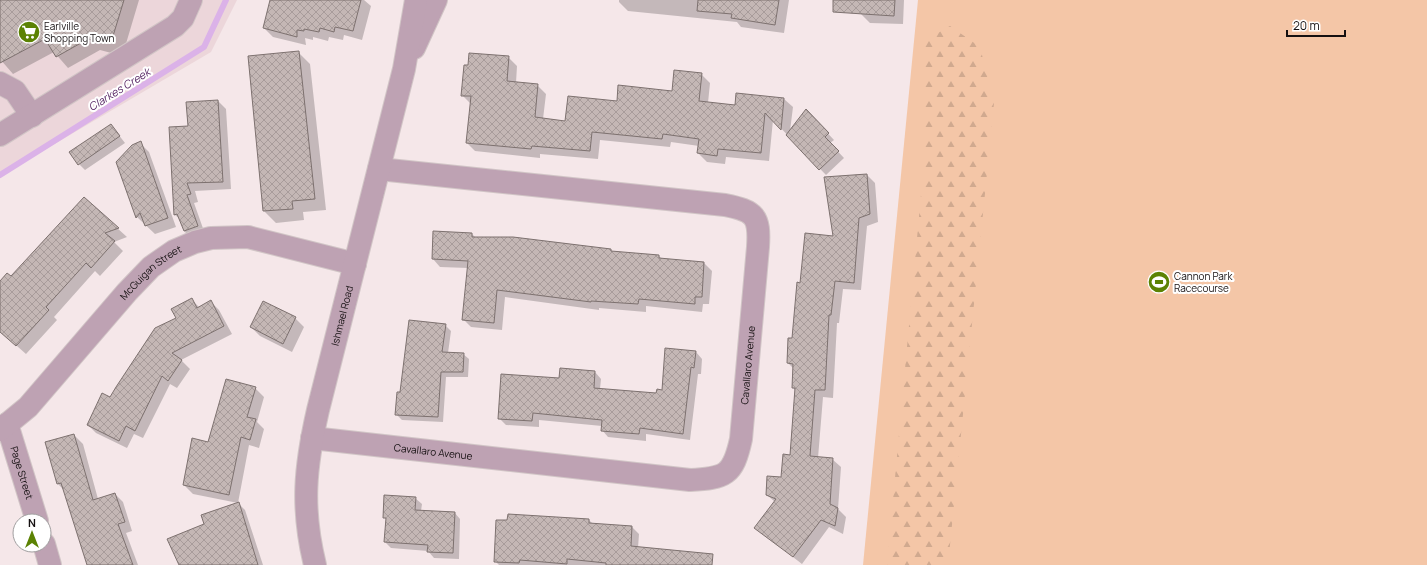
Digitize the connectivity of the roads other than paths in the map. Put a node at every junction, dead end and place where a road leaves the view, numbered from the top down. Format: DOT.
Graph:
graph roads {
  1 [pos="191,0"];
  2 [pos="416,0"];
  3 [pos="436,0"];
  4 [pos="404,69"];
  5 [pos="0,83"];
  6 [pos="32,116"];
  7 [pos="0,135"];
  8 [pos="379,169"];
  9 [pos="355,264"];
  10 [pos="4,427"];
  11 [pos="312,438"];
  12 [pos="34,513"];
  13 [pos="47,553"];
  14 [pos="50,565"];
  15 [pos="315,565"];
  1 -- 6 [label="street"];
  2 -- 4 [label="street, Ishmael Road"];
  3 -- 4 [label="street, Ishmael Road"];
  4 -- 8 [label="street, Ishmael Road"];
  5 -- 6 [label="street"];
  6 -- 7 [label="street"];
  8 -- 9 [label="street, Ishmael Road"];
  8 -- 11 [label="street, Cavallaro Avenue"];
  9 -- 10 [label="street, McGuigan Street"];
  9 -- 11 [label="street, Ishmael Road"];
  10 -- 12 [label="street, Page Street"];
  11 -- 15 [label="street, Ishmael Road"];
  13 -- 14 [label="street"];
}
